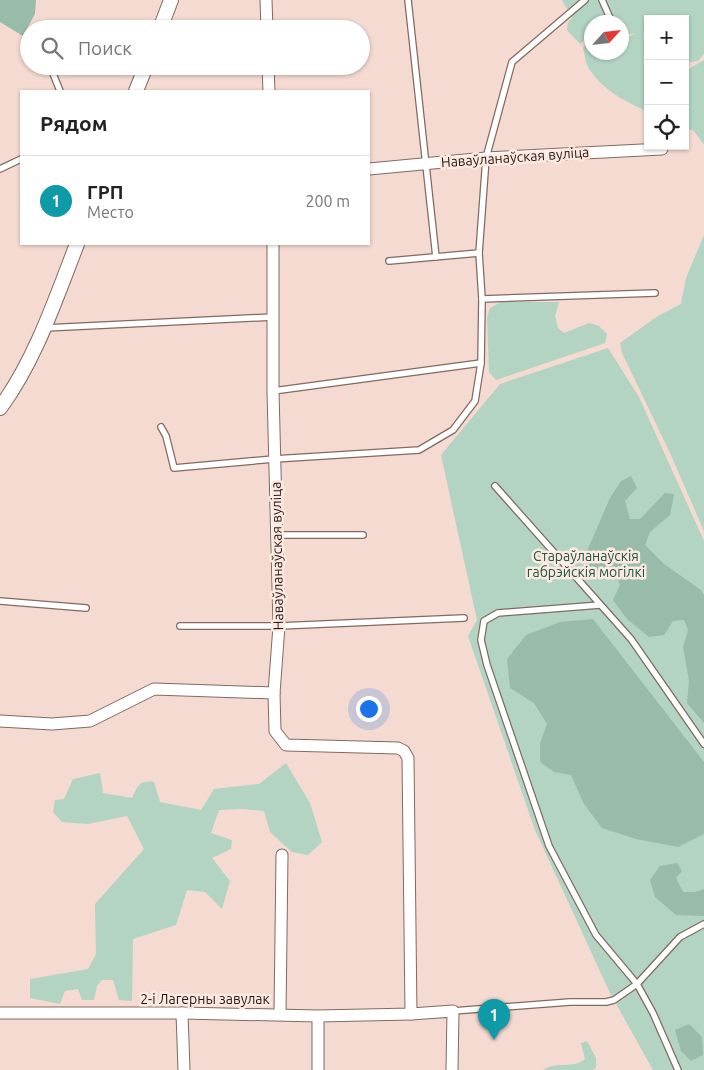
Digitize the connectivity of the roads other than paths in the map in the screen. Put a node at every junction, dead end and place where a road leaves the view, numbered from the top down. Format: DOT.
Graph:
graph roads {
  1 [pos="172,0"];
  2 [pos="266,0"];
  3 [pos="408,0"];
  4 [pos="585,0"];
  5 [pos="602,0"];
  6 [pos="609,15"];
  7 [pos="164,20"];
  8 [pos="267,20"];
  9 [pos="54,75"];
  10 [pos="142,75"];
  11 [pos="268,75"];
  12 [pos="60,90"];
  13 [pos="136,90"];
  14 [pos="269,90"];
  15 [pos="644,150"];
  16 [pos="486,158"];
  17 [pos="20,159"];
  18 [pos="426,163"];
  19 [pos="0,168"];
  20 [pos="370,169"];
  21 [pos="77,245"];
  22 [pos="273,245"];
  23 [pos="479,253"];
  24 [pos="436,257"];
  25 [pos="389,261"];
  26 [pos="655,293"];
  27 [pos="482,299"];
  28 [pos="273,318"];
  29 [pos="44,328"];
  30 [pos="481,363"];
  31 [pos="273,391"];
  32 [pos="0,408"];
  33 [pos="161,427"];
  34 [pos="274,458"];
  35 [pos="495,486"];
  36 [pos="363,535"];
  37 [pos="277,536"];
  38 [pos="0,601"];
  39 [pos="600,605"];
  40 [pos="86,608"];
  41 [pos="464,618"];
  42 [pos="180,626"];
  43 [pos="279,626"];
  44 [pos="274,693"];
  45 [pos="0,721"];
  46 [pos="704,744"];
  47 [pos="282,855"];
  48 [pos="704,924"];
  49 [pos="637,984"];
  50 [pos="453,1011"];
  51 [pos="0,1013"];
  52 [pos="182,1013"];
  53 [pos="280,1014"];
  54 [pos="411,1014"];
  55 [pos="318,1016"];
  56 [pos="184,1070"];
  57 [pos="318,1070"];
  58 [pos="452,1070"];
  59 [pos="678,1070"];
  1 -- 7 [label="street"];
  2 -- 8 [label="street"];
  3 -- 18 [label="lane"];
  4 -- 16 [label="lane"];
  5 -- 6 [label="lane"];
  9 -- 12 [label="lane"];
  10 -- 13 [label="street"];
  11 -- 14 [label="street"];
  15 -- 16 [label="street, Наваўланаўская вуліца"];
  16 -- 18 [label="street, Наваўланаўская вуліца"];
  16 -- 23 [label="lane"];
  17 -- 19 [label="lane"];
  18 -- 20 [label="street, Наваўланаўская вуліца"];
  18 -- 24 [label="lane"];
  21 -- 29 [label="street"];
  22 -- 28 [label="street, Наваўланаўская вуліца"];
  23 -- 24 [label="lane"];
  23 -- 27 [label="lane"];
  24 -- 25 [label="lane"];
  26 -- 27 [label="lane"];
  27 -- 30 [label="lane"];
  28 -- 29 [label="lane"];
  28 -- 31 [label="street, Наваўланаўская вуліца"];
  29 -- 32 [label="street"];
  30 -- 31 [label="lane"];
  30 -- 34 [label="lane"];
  31 -- 34 [label="street, Наваўланаўская вуліца"];
  33 -- 34 [label="lane"];
  34 -- 37 [label="street, Наваўланаўская вуліца"];
  35 -- 39 [label="lane"];
  36 -- 37 [label="lane"];
  37 -- 43 [label="street, Наваўланаўская вуліца"];
  38 -- 40 [label="lane"];
  39 -- 46 [label="lane"];
  39 -- 49 [label="lane"];
  41 -- 43 [label="lane"];
  42 -- 43 [label="lane"];
  43 -- 44 [label="street, Наваўланаўская вуліца"];
  44 -- 45 [label="street"];
  44 -- 54 [label="street, Наваўланаўская вуліца"];
  47 -- 53 [label="street"];
  48 -- 49 [label="lane"];
  49 -- 50 [label="lane"];
  49 -- 59 [label="lane"];
  50 -- 54 [label="street, 2-і Лагерны завулак"];
  50 -- 58 [label="street"];
  51 -- 52 [label="street, 2-і Лагерны завулак"];
  52 -- 53 [label="street, 2-і Лагерны завулак"];
  52 -- 56 [label="street"];
  53 -- 55 [label="street, 2-і Лагерны завулак"];
  54 -- 55 [label="street, 2-і Лагерны завулак"];
  55 -- 57 [label="street"];
}
